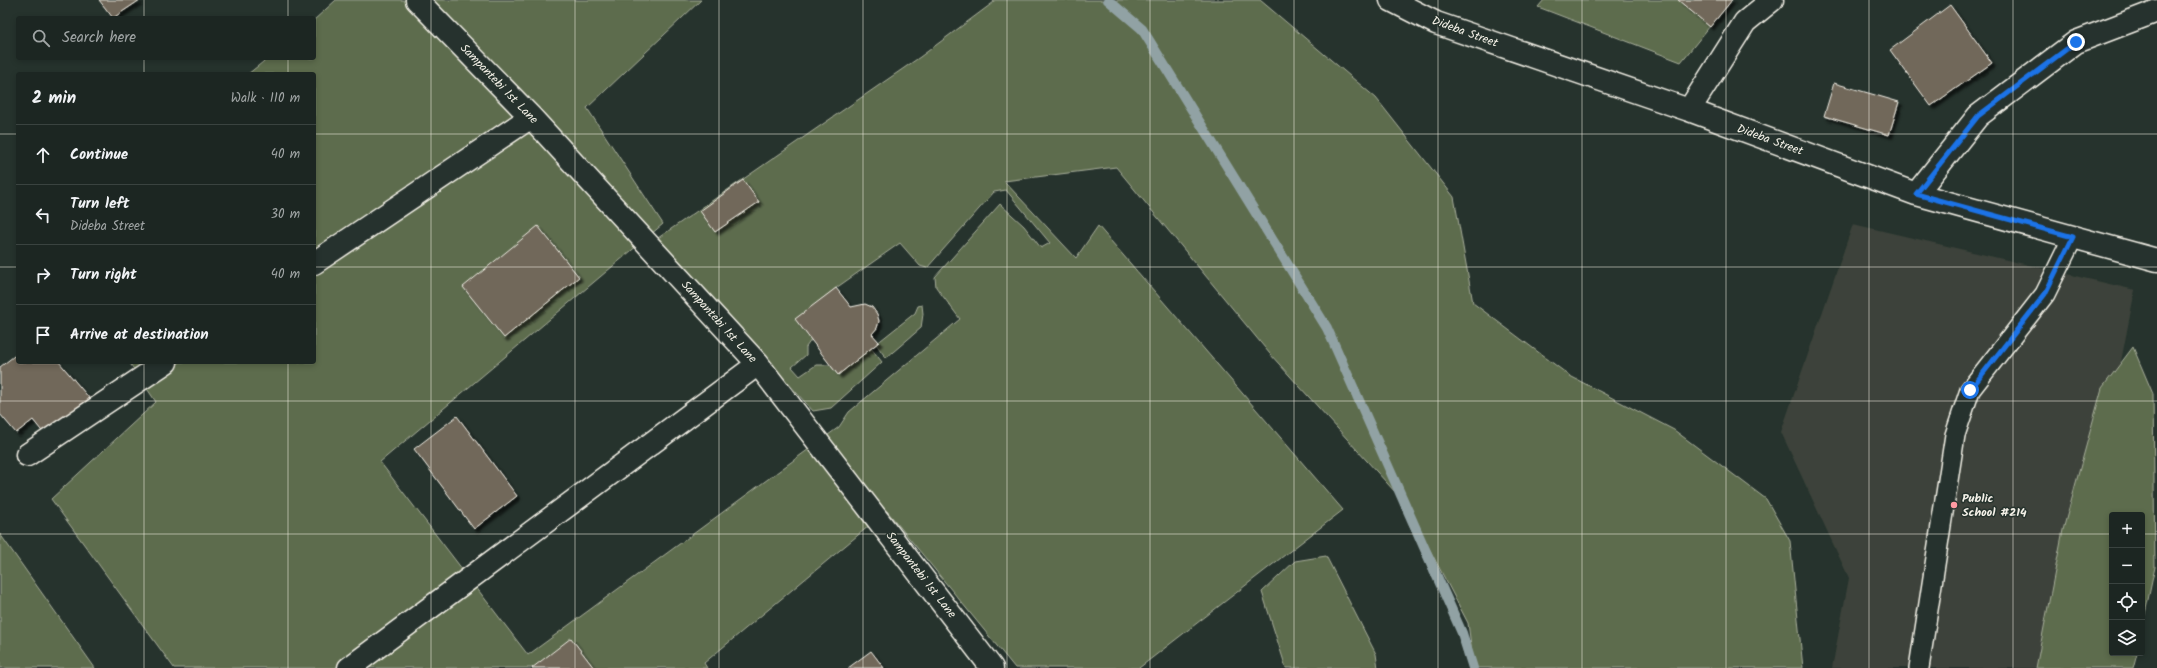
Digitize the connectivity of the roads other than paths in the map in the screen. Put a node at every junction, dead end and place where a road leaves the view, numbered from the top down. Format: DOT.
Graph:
graph roads {
  1 [pos="417,0"];
  2 [pos="1391,0"];
  3 [pos="1772,0"];
  4 [pos="2157,11"];
  5 [pos="1689,110"];
  6 [pos="531,117"];
  7 [pos="1916,194"];
  8 [pos="2073,237"];
  9 [pos="2157,260"];
  10 [pos="316,262"];
  11 [pos="163,364"];
  12 [pos="758,364"];
  13 [pos="27,455"];
  14 [pos="349,668"];
  15 [pos="992,668"];
  16 [pos="1919,668"];
  1 -- 6 [label="street, Sampantebi 1st Lane"];
  2 -- 5 [label="street, Dideba Street"];
  3 -- 5 [label="street"];
  4 -- 7 [label="street"];
  5 -- 7 [label="street, Dideba Street"];
  6 -- 10 [label="street"];
  6 -- 12 [label="street, Sampantebi 1st Lane"];
  7 -- 8 [label="street, Dideba Street"];
  8 -- 9 [label="street, Dideba Street"];
  8 -- 16 [label="lane"];
  11 -- 13 [label="street"];
  12 -- 14 [label="street"];
  12 -- 15 [label="street, Sampantebi 1st Lane"];
}
